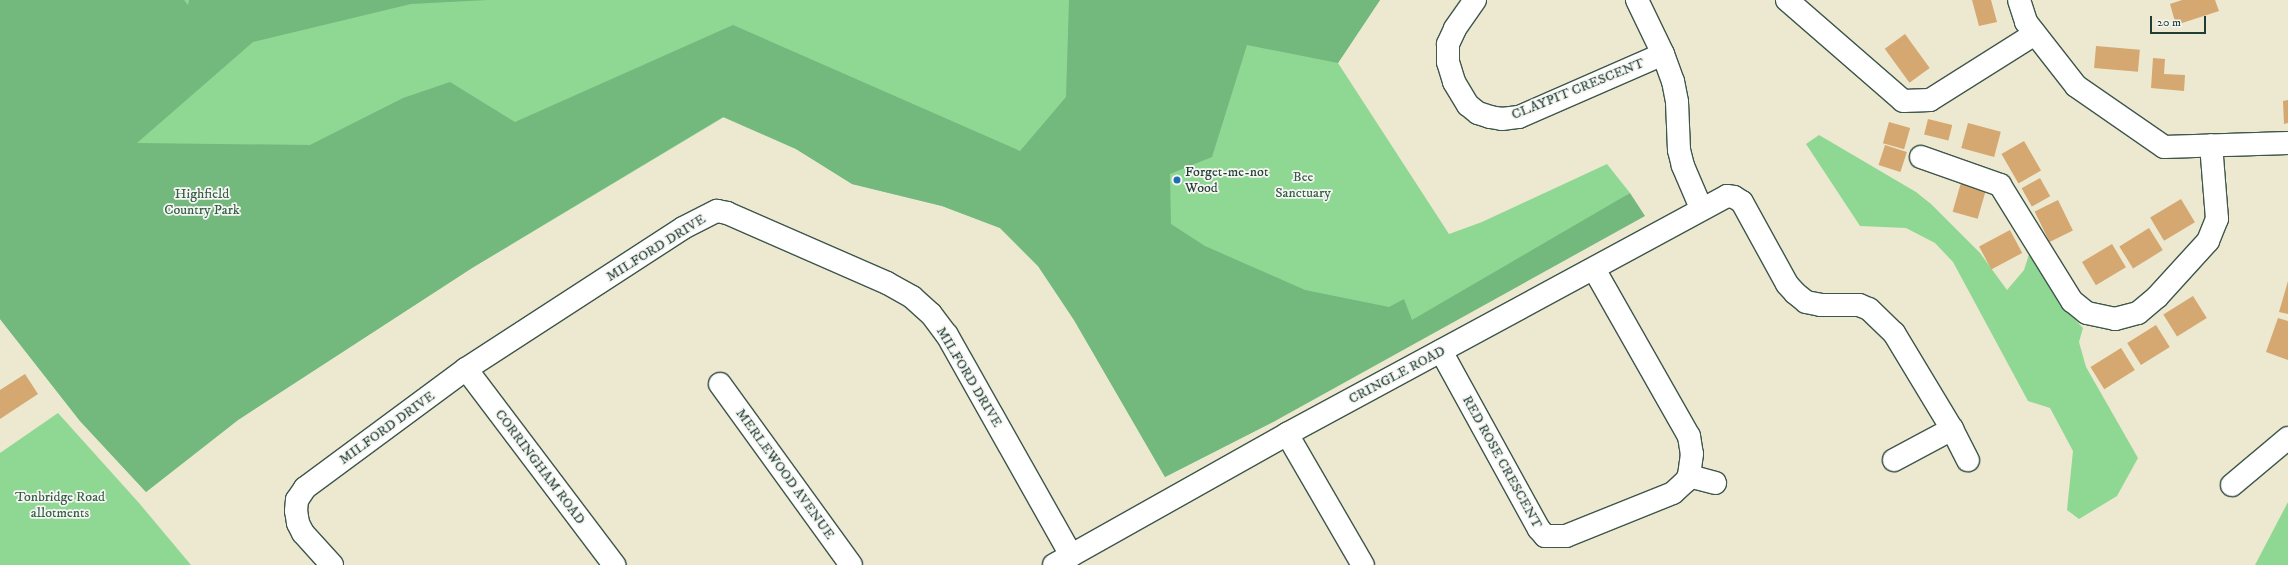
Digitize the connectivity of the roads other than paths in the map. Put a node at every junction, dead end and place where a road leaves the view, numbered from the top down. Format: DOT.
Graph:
graph roads {
  1 [pos="1475,0"];
  2 [pos="1637,0"];
  3 [pos="1787,0"];
  4 [pos="2019,0"];
  5 [pos="2035,34"];
  6 [pos="1663,54"];
  7 [pos="2288,143"];
  8 [pos="2211,145"];
  9 [pos="1921,157"];
  10 [pos="1701,208"];
  11 [pos="1594,269"];
  12 [pos="1441,351"];
  13 [pos="466,369"];
  14 [pos="720,384"];
  15 [pos="1952,429"];
  16 [pos="1287,434"];
  17 [pos="2288,438"];
  18 [pos="1894,460"];
  19 [pos="1968,460"];
  20 [pos="1689,476"];
  21 [pos="1715,483"];
  22 [pos="2232,485"];
  23 [pos="1063,560"];
  24 [pos="332,565"];
  25 [pos="614,565"];
  26 [pos="851,565"];
  27 [pos="1363,565"];
  1 -- 6 [label="street, CLAYPIT CRESCENT"];
  2 -- 6 [label="street, CLAYPIT CRESCENT"];
  3 -- 5 [label="street"];
  4 -- 5 [label="street"];
  5 -- 8 [label="street"];
  6 -- 10 [label="street, CLAYPIT CRESCENT"];
  7 -- 8 [label="street"];
  8 -- 9 [label="street"];
  10 -- 11 [label="street, CRINGLE ROAD"];
  10 -- 15 [label="street, CRINGLE ROAD"];
  11 -- 12 [label="street, CRINGLE ROAD"];
  11 -- 20 [label="street"];
  12 -- 16 [label="street, CRINGLE ROAD"];
  12 -- 20 [label="street, RED ROSE CRESCENT"];
  13 -- 23 [label="street, MILFORD DRIVE"];
  13 -- 24 [label="street, MILFORD DRIVE"];
  13 -- 25 [label="street, CORRINGHAM ROAD"];
  14 -- 26 [label="street, MERLEWOOD AVENUE"];
  15 -- 18 [label="street"];
  15 -- 19 [label="street"];
  16 -- 23 [label="street, CRINGLE ROAD"];
  16 -- 27 [label="street"];
  17 -- 22 [label="street"];
  20 -- 21 [label="street"];
}
